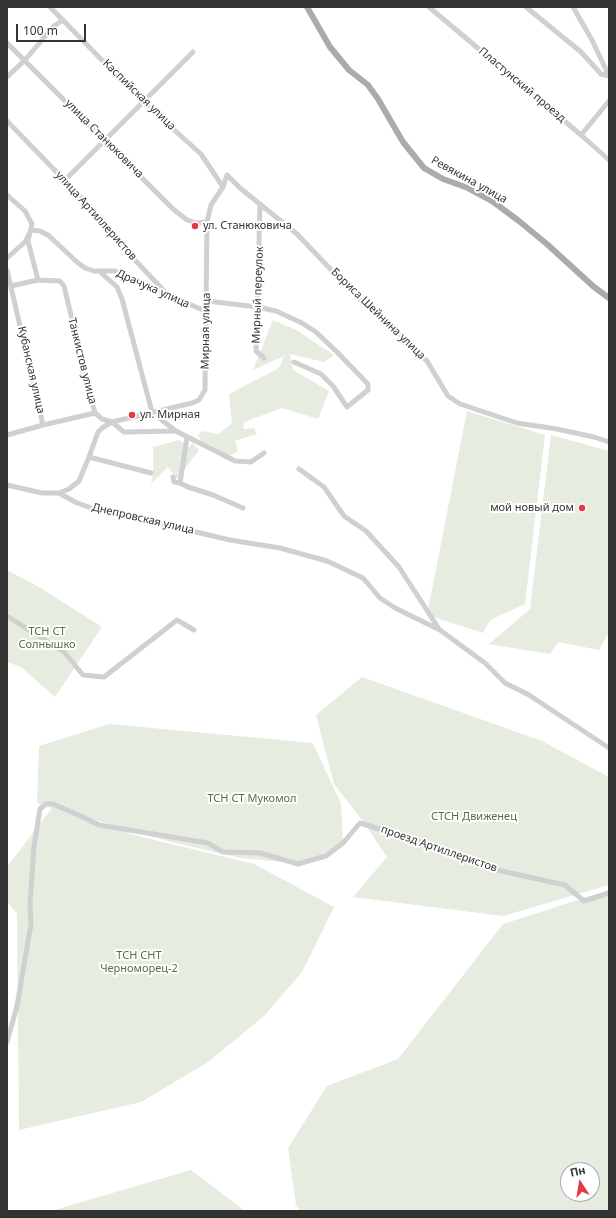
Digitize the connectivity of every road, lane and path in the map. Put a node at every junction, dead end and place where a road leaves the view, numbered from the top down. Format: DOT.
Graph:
graph roads {
  1 [pos="50,7"];
  2 [pos="307,7"];
  3 [pos="429,7"];
  4 [pos="526,7"];
  5 [pos="573,7"];
  6 [pos="63,20"];
  7 [pos="7,43"];
  8 [pos="193,52"];
  9 [pos="25,60"];
  10 [pos="609,76"];
  11 [pos="7,77"];
  12 [pos="609,101"];
  13 [pos="144,102"];
  14 [pos="7,121"];
  15 [pos="581,135"];
  16 [pos="105,141"];
  17 [pos="609,160"];
  18 [pos="227,175"];
  19 [pos="65,180"];
  20 [pos="223,187"];
  21 [pos="7,195"];
  22 [pos="260,205"];
  23 [pos="207,222"];
  24 [pos="31,230"];
  25 [pos="7,258"];
  26 [pos="7,270"];
  27 [pos="100,272"];
  28 [pos="38,280"];
  29 [pos="11,286"];
  30 [pos="168,295"];
  31 [pos="609,298"];
  32 [pos="207,302"];
  33 [pos="258,307"];
  34 [pos="205,311"];
  35 [pos="264,358"];
  36 [pos="294,362"];
  37 [pos="158,411"];
  38 [pos="152,412"];
  39 [pos="95,413"];
  40 [pos="112,422"];
  41 [pos="43,424"];
  42 [pos="176,431"];
  43 [pos="7,435"];
  44 [pos="187,437"];
  45 [pos="609,442"];
  46 [pos="264,453"];
  47 [pos="89,458"];
  48 [pos="299,469"];
  49 [pos="151,472"];
  50 [pos="173,477"];
  51 [pos="180,483"];
  52 [pos="7,485"];
  53 [pos="59,494"];
  54 [pos="243,508"];
  55 [pos="7,616"];
  56 [pos="194,630"];
  57 [pos="440,630"];
  58 [pos="609,748"];
  59 [pos="609,893"];
  60 [pos="7,1042"];
  1 -- 6 [label="street, Каспийская улица"];
  2 -- 31 [label="main road, Ревякина улица"];
  3 -- 15 [label="street, Пластунский проезд"];
  4 -- 10 [label="street"];
  5 -- 10 [label="street"];
  6 -- 9 [label="street"];
  6 -- 13 [label="street, Каспийская улица"];
  7 -- 9 [label="street, улица Станюковича"];
  8 -- 13 [label="street"];
  9 -- 11 [label="street"];
  9 -- 16 [label="street, улица Станюковича"];
  12 -- 15 [label="street"];
  13 -- 16 [label="street"];
  13 -- 20 [label="street, Каспийская улица"];
  14 -- 19 [label="street, улица Артиллеристов"];
  15 -- 17 [label="street, Пластунский проезд"];
  16 -- 19 [label="street"];
  16 -- 23 [label="street, улица Станюковича"];
  18 -- 20 [label="street, Мирная улица"];
  18 -- 22 [label="street, Бориса Шейнина улица"];
  19 -- 30 [label="street, улица Артиллеристов"];
  20 -- 23 [label="street, Мирная улица"];
  21 -- 24 [label="street"];
  22 -- 33 [label="street, Мирный переулок"];
  22 -- 45 [label="street, Бориса Шейнина улица"];
  23 -- 32 [label="street, Мирная улица"];
  24 -- 25 [label="street"];
  24 -- 27 [label="street"];
  24 -- 28 [label="street"];
  26 -- 29 [label="street, Кубанская улица"];
  27 -- 30 [label="street, Драчука улица"];
  27 -- 38 [label="street"];
  28 -- 29 [label="street"];
  28 -- 39 [label="street, Танкистов улица"];
  29 -- 41 [label="street, Кубанская улица"];
  30 -- 34 [label="street, Драчука улица"];
  32 -- 33 [label="street"];
  32 -- 34 [label="street, Мирная улица"];
  33 -- 35 [label="street, Мирный переулок"];
  33 -- 36 [label="street"];
  34 -- 37 [label="street, Мирная улица"];
  37 -- 38 [label="street, Мирная улица"];
  37 -- 42 [label="street"];
  38 -- 40 [label="street, Мирная улица"];
  39 -- 40 [label="street, Танкистов улица"];
  39 -- 41 [label="street"];
  40 -- 42 [label="street, Танкистов улица"];
  40 -- 47 [label="street"];
  41 -- 43 [label="street"];
  42 -- 44 [label="street"];
  44 -- 46 [label="street"];
  44 -- 51 [label="street"];
  47 -- 49 [label="street"];
  47 -- 53 [label="street"];
  48 -- 57 [label="street"];
  50 -- 51 [label="street"];
  51 -- 54 [label="street"];
  52 -- 53 [label="street, Днепровская улица"];
  53 -- 57 [label="street, Днепровская улица"];
  55 -- 56 [label="street"];
  57 -- 58 [label="street"];
  59 -- 60 [label="street, проезд Артиллеристов"];
}
